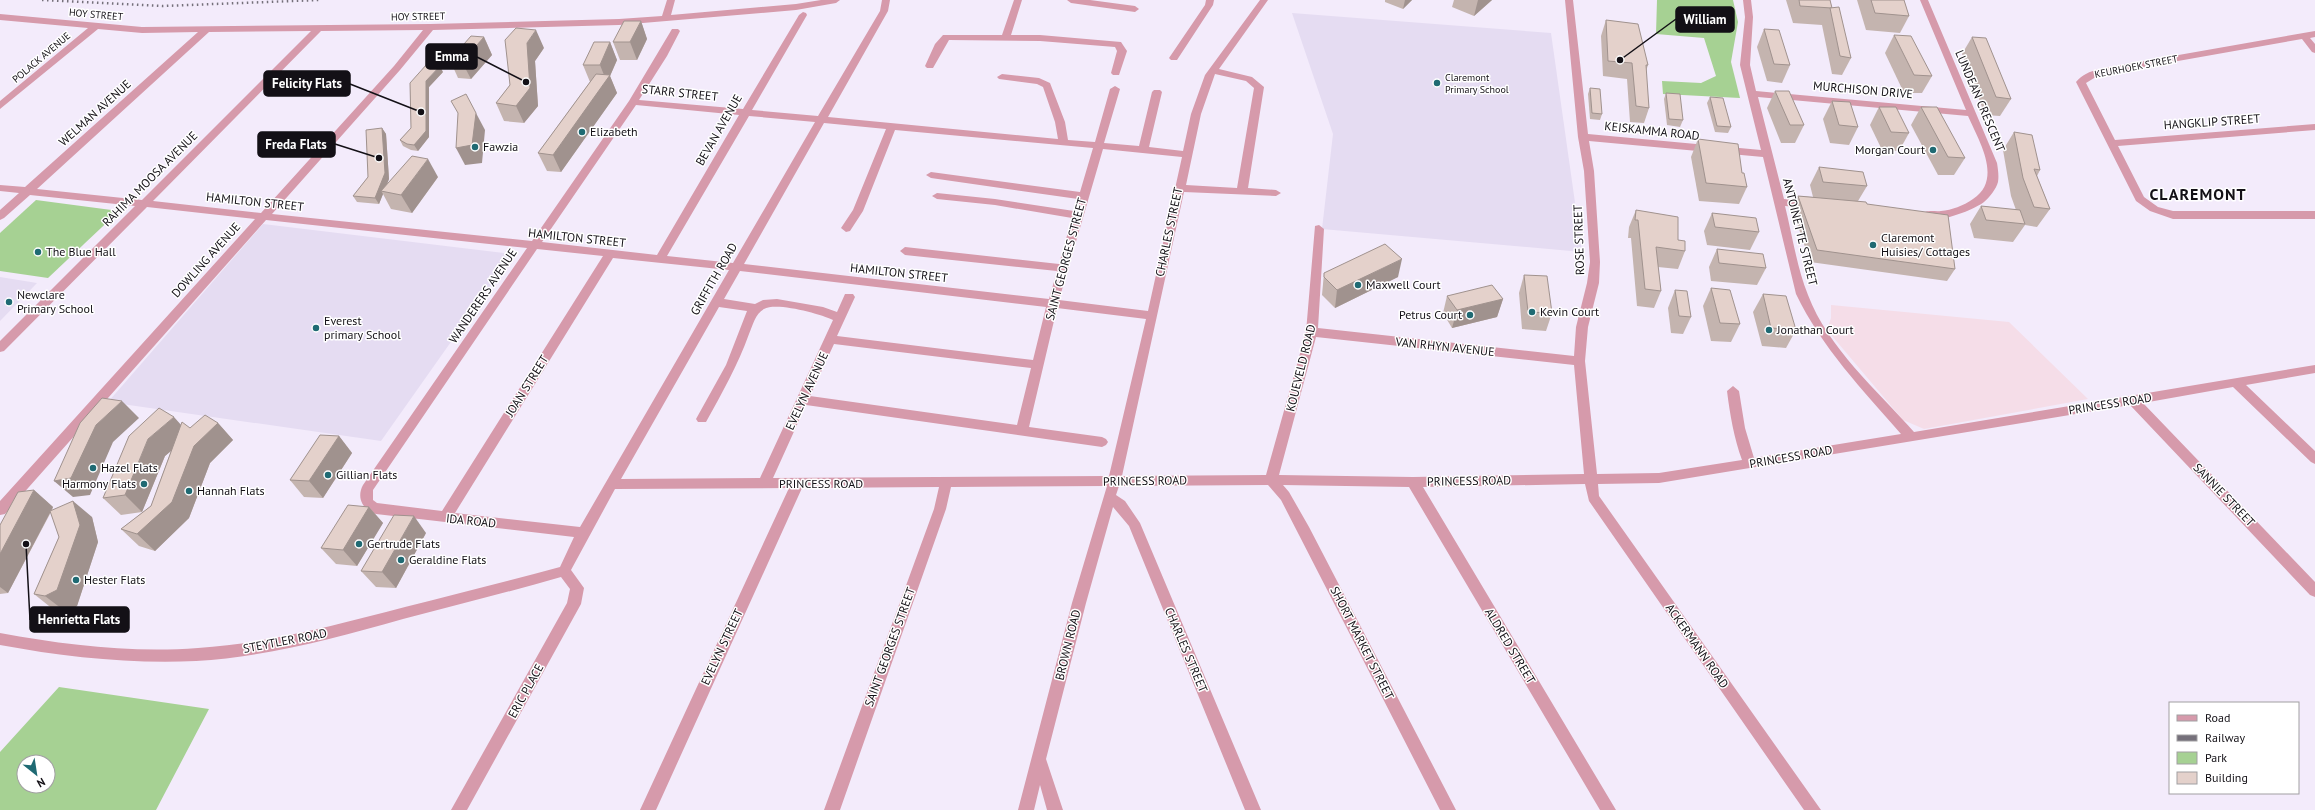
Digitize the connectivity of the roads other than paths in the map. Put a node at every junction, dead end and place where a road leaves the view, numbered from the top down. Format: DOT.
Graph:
graph roads {
  1 [pos="671,0"];
  2 [pos="836,0"];
  3 [pos="886,0"];
  4 [pos="1018,0"];
  5 [pos="1071,0"];
  6 [pos="1210,0"];
  7 [pos="1264,0"];
  8 [pos="1569,0"];
  9 [pos="1747,0"];
  10 [pos="1924,0"];
  11 [pos="1135,9"];
  12 [pos="803,15"];
  13 [pos="0,17"];
  14 [pos="666,18"];
  15 [pos="97,25"];
  16 [pos="430,27"];
  17 [pos="319,28"];
  18 [pos="208,29"];
  19 [pos="675,31"];
  20 [pos="2315,34"];
  21 [pos="2303,35"];
  22 [pos="1006,38"];
  23 [pos="2315,50"];
  24 [pos="1174,58"];
  25 [pos="930,66"];
  26 [pos="1213,71"];
  27 [pos="1116,74"];
  28 [pos="1002,77"];
  29 [pos="1115,88"];
  30 [pos="1157,92"];
  31 [pos="1752,94"];
  32 [pos="633,102"];
  33 [pos="0,106"];
  34 [pos="744,113"];
  35 [pos="1971,113"];
  36 [pos="820,120"];
  37 [pos="892,126"];
  38 [pos="2315,127"];
  39 [pos="1583,137"];
  40 [pos="1064,143"];
  41 [pos="2111,143"];
  42 [pos="1098,146"];
  43 [pos="1143,150"];
  44 [pos="1186,154"];
  45 [pos="1766,154"];
  46 [pos="931,175"];
  47 [pos="0,188"];
  48 [pos="1179,188"];
  49 [pos="28,191"];
  50 [pos="1242,191"];
  51 [pos="1276,193"];
  52 [pos="937,196"];
  53 [pos="1083,196"];
  54 [pos="1780,202"];
  55 [pos="144,203"];
  56 [pos="1819,206"];
  57 [pos="1914,214"];
  58 [pos="1078,215"];
  59 [pos="2315,215"];
  60 [pos="0,216"];
  61 [pos="263,216"];
  62 [pos="846,228"];
  63 [pos="1319,230"];
  64 [pos="532,247"];
  65 [pos="905,251"];
  66 [pos="609,255"];
  67 [pos="659,260"];
  68 [pos="736,267"];
  69 [pos="1063,268"];
  70 [pos="849,297"];
  71 [pos="716,302"];
  72 [pos="1053,303"];
  73 [pos="756,308"];
  74 [pos="1152,315"];
  75 [pos="840,318"];
  76 [pos="1312,332"];
  77 [pos="830,339"];
  78 [pos="0,348"];
  79 [pos="1579,362"];
  80 [pos="1039,365"];
  81 [pos="2315,369"];
  82 [pos="2236,383"];
  83 [pos="1733,391"];
  84 [pos="803,400"];
  85 [pos="2133,400"];
  86 [pos="702,419"];
  87 [pos="1022,430"];
  88 [pos="1911,437"];
  89 [pos="1102,442"];
  90 [pos="2315,459"];
  91 [pos="1750,464"];
  92 [pos="1590,478"];
  93 [pos="1271,480"];
  94 [pos="1114,482"];
  95 [pos="1413,482"];
  96 [pos="946,483"];
  97 [pos="613,484"];
  98 [pos="764,484"];
  99 [pos="797,484"];
  100 [pos="365,496"];
  101 [pos="1109,497"];
  102 [pos="0,510"];
  103 [pos="445,518"];
  104 [pos="583,533"];
  105 [pos="564,571"];
  106 [pos="2315,591"];
  107 [pos="0,639"];
  108 [pos="1039,759"];
  109 [pos="459,810"];
  110 [pos="648,810"];
  111 [pos="832,810"];
  112 [pos="1026,810"];
  113 [pos="1055,810"];
  114 [pos="1253,810"];
  115 [pos="1448,810"];
  116 [pos="1608,810"];
  117 [pos="1813,810"];
  1 -- 14 [label="street"];
  2 -- 14 [label="street, HOY STREET"];
  3 -- 36 [label="street, GRIFFITH ROAD"];
  4 -- 22 [label="street"];
  5 -- 11 [label="street"];
  6 -- 24 [label="street"];
  7 -- 26 [label="street, CHARLES STREET"];
  8 -- 39 [label="street, ROSE STREET"];
  9 -- 31 [label="street, ANTOINETTE STREET"];
  10 -- 35 [label="street, LUNDEAN CRESCENT"];
  12 -- 34 [label="street, BEVAN AVENUE"];
  13 -- 15 [label="street, HOY STREET"];
  14 -- 16 [label="street, HOY STREET"];
  15 -- 18 [label="street, HOY STREET"];
  15 -- 33 [label="street, POLACK AVENUE"];
  16 -- 17 [label="street, HOY STREET"];
  16 -- 61 [label="street, DOWLING AVENUE"];
  17 -- 18 [label="street, HOY STREET"];
  17 -- 55 [label="street, RAHIMA MOOSA AVENUE"];
  18 -- 49 [label="street, WELMAN AVENUE"];
  19 -- 32 [label="street, WANDERERS AVENUE"];
  20 -- 21 [label="street, KEURHOEK STREET"];
  21 -- 23 [label="street"];
  21 -- 41 [label="street, KEURHOEK STREET"];
  22 -- 25 [label="street"];
  22 -- 27 [label="street"];
  26 -- 44 [label="street, CHARLES STREET"];
  26 -- 50 [label="street"];
  28 -- 40 [label="street"];
  29 -- 42 [label="street, SAINT GEORGES STREET"];
  30 -- 43 [label="street"];
  31 -- 35 [label="street, MURCHISON DRIVE"];
  31 -- 45 [label="street, ANTOINETTE STREET"];
  32 -- 34 [label="street, STARR STREET"];
  32 -- 64 [label="street, WANDERERS AVENUE"];
  34 -- 36 [label="street, STARR STREET"];
  34 -- 67 [label="street, BEVAN AVENUE"];
  35 -- 57 [label="street, LUNDEAN CRESCENT"];
  36 -- 37 [label="street, STARR STREET"];
  36 -- 68 [label="street, GRIFFITH ROAD"];
  37 -- 40 [label="street, STARR STREET"];
  37 -- 62 [label="street"];
  38 -- 41 [label="street, HANGKLIP STREET"];
  39 -- 45 [label="street, KEISKAMMA ROAD"];
  39 -- 79 [label="street, ROSE STREET"];
  40 -- 42 [label="street, STARR STREET"];
  41 -- 59 [label="street, KEURHOEK STREET"];
  42 -- 43 [label="street, STARR STREET"];
  42 -- 53 [label="street, SAINT GEORGES STREET"];
  43 -- 44 [label="street, STARR STREET"];
  44 -- 48 [label="street, CHARLES STREET"];
  45 -- 54 [label="street, ANTOINETTE STREET"];
  46 -- 53 [label="street"];
  47 -- 49 [label="street, HAMILTON STREET"];
  48 -- 50 [label="street"];
  48 -- 74 [label="street, CHARLES STREET"];
  49 -- 55 [label="street, HAMILTON STREET"];
  49 -- 60 [label="street, WELMAN AVENUE"];
  50 -- 51 [label="street"];
  52 -- 58 [label="street"];
  53 -- 58 [label="street, SAINT GEORGES STREET"];
  54 -- 56 [label="street"];
  54 -- 88 [label="street, ANTOINETTE STREET"];
  55 -- 61 [label="street, HAMILTON STREET"];
  55 -- 78 [label="street, RAHIMA MOOSA AVENUE"];
  58 -- 69 [label="street, SAINT GEORGES STREET"];
  61 -- 64 [label="street, HAMILTON STREET"];
  61 -- 102 [label="street, DOWLING AVENUE"];
  63 -- 76 [label="street, KOUEVELD ROAD"];
  64 -- 66 [label="street, HAMILTON STREET"];
  64 -- 100 [label="street, WANDERERS AVENUE"];
  65 -- 69 [label="street"];
  66 -- 67 [label="street, HAMILTON STREET"];
  66 -- 103 [label="street, JOAN STREET"];
  67 -- 68 [label="street, HAMILTON STREET"];
  68 -- 71 [label="street, GRIFFITH ROAD"];
  68 -- 72 [label="street, HAMILTON STREET"];
  69 -- 72 [label="street, SAINT GEORGES STREET"];
  70 -- 75 [label="street, EVELYN AVENUE"];
  71 -- 73 [label="street"];
  71 -- 97 [label="street, GRIFFITH ROAD"];
  72 -- 74 [label="street, HAMILTON STREET"];
  72 -- 80 [label="street, SAINT GEORGES STREET"];
  73 -- 75 [label="street"];
  73 -- 86 [label="street"];
  74 -- 94 [label="street, CHARLES STREET"];
  75 -- 77 [label="street, EVELYN AVENUE"];
  76 -- 79 [label="street, VAN RHYN AVENUE"];
  76 -- 93 [label="street, KOUEVELD ROAD"];
  77 -- 80 [label="street"];
  77 -- 84 [label="street, EVELYN AVENUE"];
  79 -- 92 [label="street, ROSE STREET"];
  80 -- 87 [label="street, SAINT GEORGES STREET"];
  81 -- 82 [label="street, PRINCESS ROAD"];
  82 -- 85 [label="street, PRINCESS ROAD"];
  82 -- 90 [label="street"];
  83 -- 91 [label="street"];
  84 -- 87 [label="street"];
  84 -- 98 [label="street, EVELYN AVENUE"];
  85 -- 88 [label="street, PRINCESS ROAD"];
  85 -- 106 [label="street, SANNIE STREET"];
  87 -- 89 [label="street"];
  88 -- 91 [label="street, PRINCESS ROAD"];
  91 -- 92 [label="street, PRINCESS ROAD"];
  92 -- 95 [label="street, PRINCESS ROAD"];
  92 -- 117 [label="street, ACKERMANN ROAD"];
  93 -- 94 [label="street, PRINCESS ROAD"];
  93 -- 95 [label="street, PRINCESS ROAD"];
  93 -- 115 [label="street, SHORT MARKET STREET"];
  94 -- 96 [label="street, PRINCESS ROAD"];
  94 -- 101 [label="street, BROWN ROAD"];
  95 -- 116 [label="street, ALDRED STREET"];
  96 -- 99 [label="street, PRINCESS ROAD"];
  96 -- 111 [label="street, SAINT GEORGES STREET"];
  97 -- 98 [label="street, PRINCESS ROAD"];
  97 -- 104 [label="street, GRIFFITH ROAD"];
  98 -- 99 [label="street, PRINCESS ROAD"];
  99 -- 110 [label="street, EVELYN STREET"];
  100 -- 103 [label="street, IDA ROAD"];
  101 -- 108 [label="street, BROWN ROAD"];
  101 -- 114 [label="street, CHARLES STREET"];
  103 -- 104 [label="street, IDA ROAD"];
  104 -- 105 [label="street, GRIFFITH ROAD"];
  105 -- 107 [label="street, STEYTLER ROAD"];
  105 -- 109 [label="street, ERIC PLACE"];
  108 -- 112 [label="street, BROWN ROAD"];
  108 -- 113 [label="street"];
}
